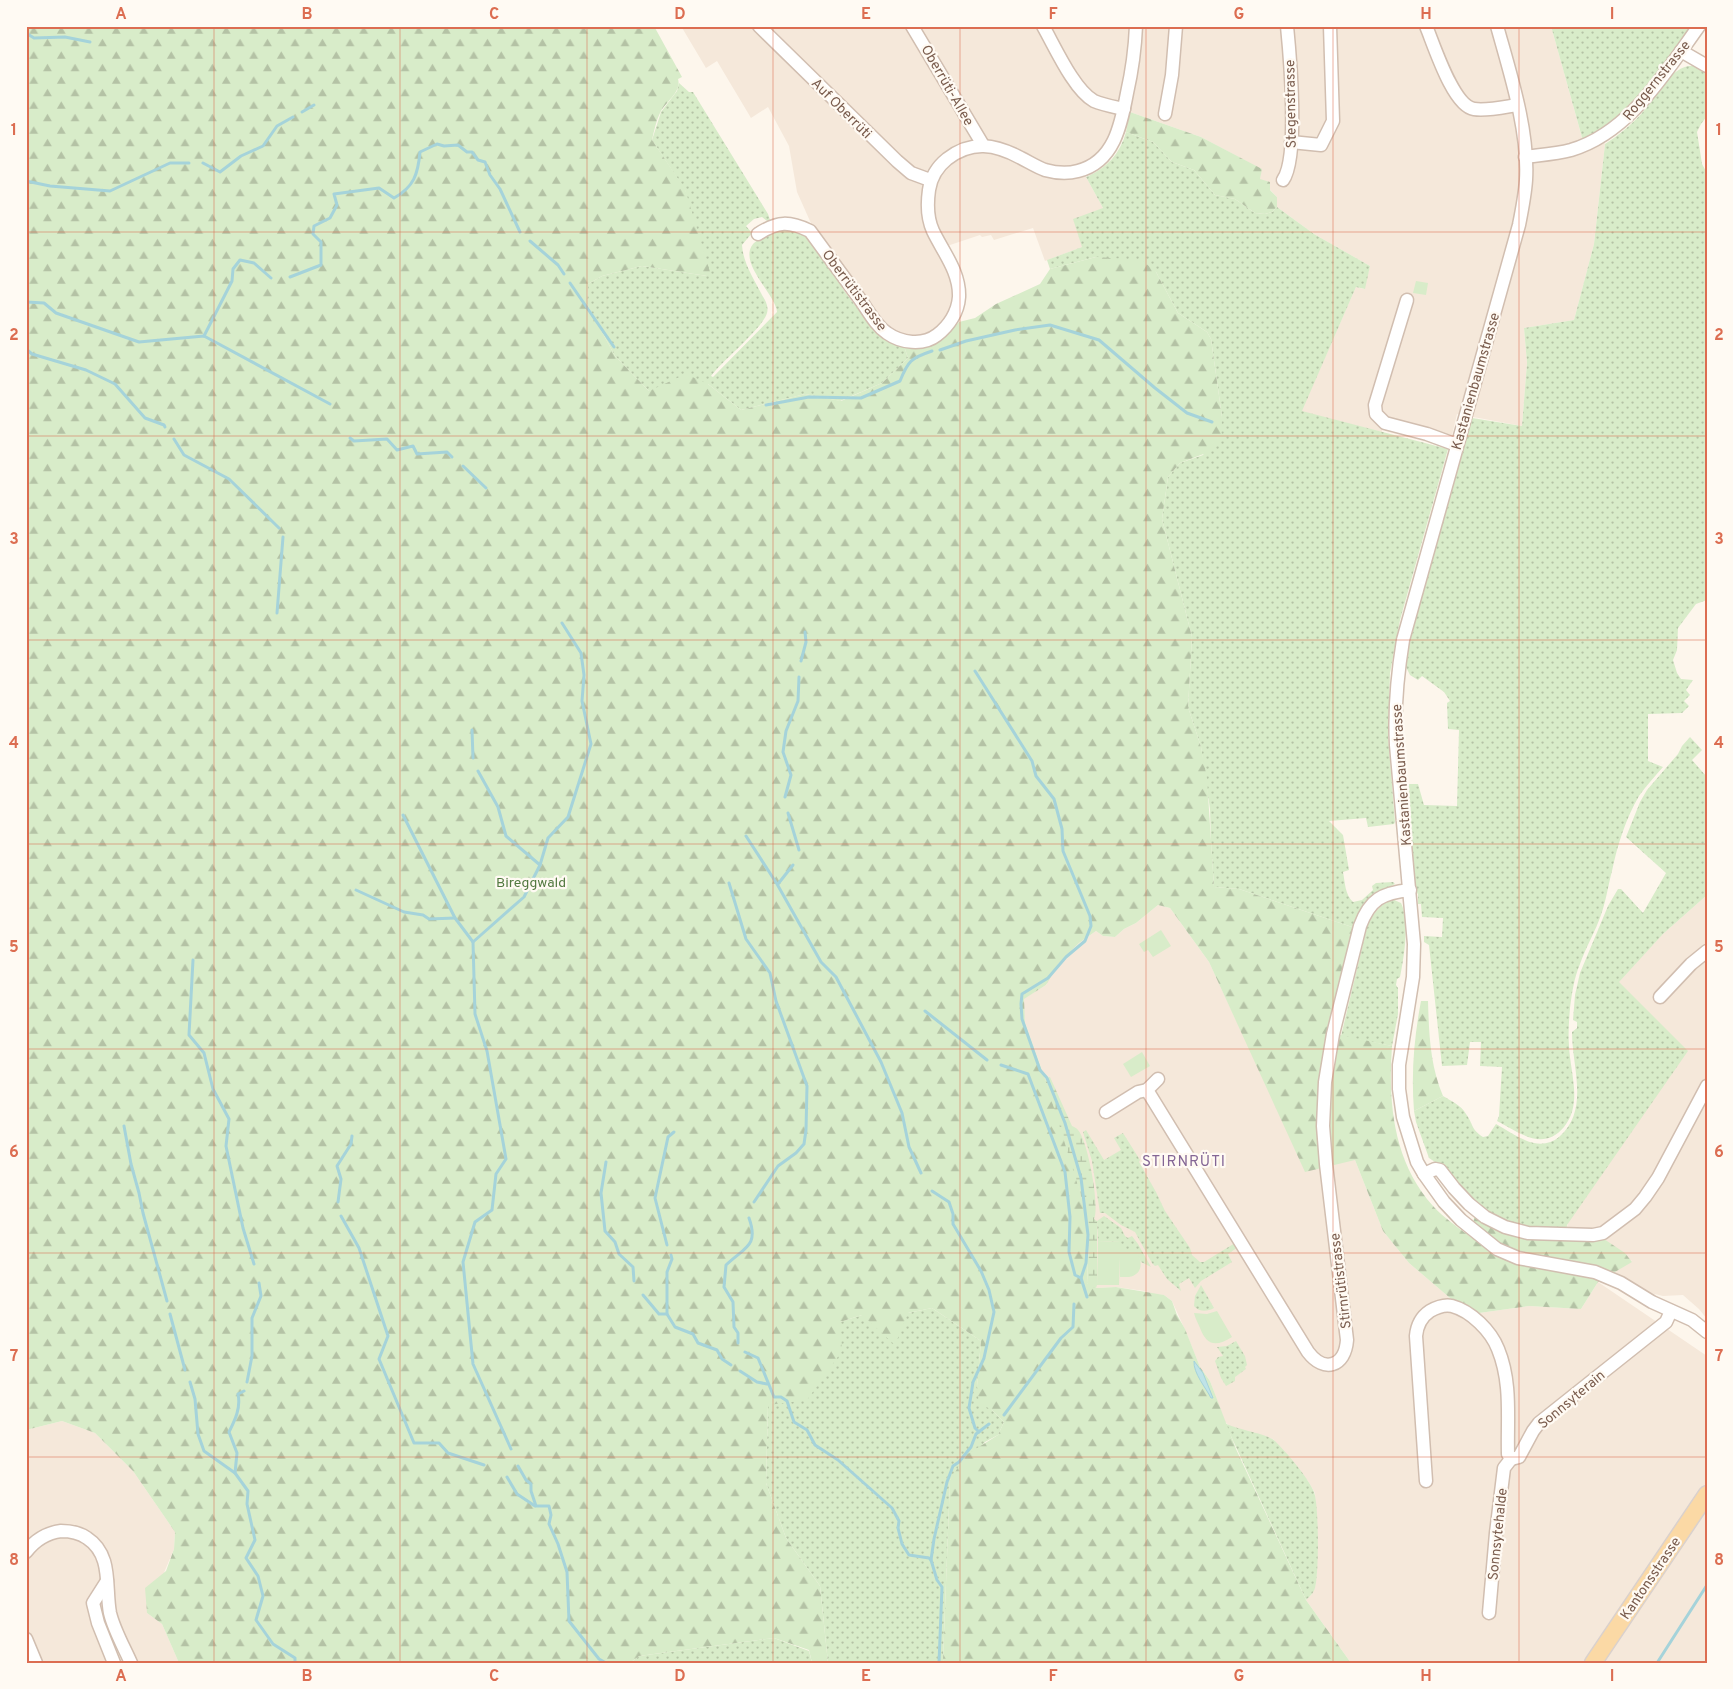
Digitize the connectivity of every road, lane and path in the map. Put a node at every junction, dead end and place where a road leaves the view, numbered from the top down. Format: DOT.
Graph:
graph roads {
  1 [pos="759,26"];
  2 [pos="912,26"];
  3 [pos="1043,26"];
  4 [pos="1136,26"];
  5 [pos="1176,26"];
  6 [pos="1287,26"];
  7 [pos="1330,26"];
  8 [pos="1426,26"];
  9 [pos="1497,26"];
  10 [pos="1699,26"];
  11 [pos="1681,51"];
  12 [pos="1707,66"];
  13 [pos="1517,105"];
  14 [pos="1124,109"];
  15 [pos="1165,114"];
  16 [pos="1291,142"];
  17 [pos="983,145"];
  18 [pos="1525,157"];
  19 [pos="930,180"];
  20 [pos="1283,180"];
  21 [pos="758,234"];
  22 [pos="1407,300"];
  23 [pos="1457,445"];
  24 [pos="1410,890"];
  25 [pos="1707,951"];
  26 [pos="1660,997"];
  27 [pos="1158,1080"];
  28 [pos="1707,1086"];
  29 [pos="1147,1090"];
  30 [pos="1106,1112"];
  31 [pos="1424,1174"];
  32 [pos="1671,1311"];
  33 [pos="1707,1332"];
  34 [pos="1511,1459"];
  35 [pos="1426,1481"];
  36 [pos="1707,1494"];
  37 [pos="26,1552"];
  38 [pos="107,1581"];
  39 [pos="1489,1613"];
  40 [pos="26,1639"];
  41 [pos="36,1663"];
  42 [pos="114,1663"];
  43 [pos="132,1663"];
  44 [pos="1593,1663"];
  1 -- 19 [label="street, Auf Oberrüti"];
  2 -- 17 [label="street, Oberrüti-Allee"];
  3 -- 14 [label="street"];
  4 -- 14 [label="street"];
  5 -- 15 [label="street"];
  6 -- 16 [label="street, Stegenstrasse"];
  7 -- 16 [label="street"];
  8 -- 13 [label="street"];
  9 -- 13 [label="street, Kastanienbaumstrasse"];
  10 -- 11 [label="street, Roggernstrasse"];
  11 -- 12 [label="street"];
  11 -- 18 [label="street, Roggernstrasse"];
  13 -- 18 [label="street, Kastanienbaumstrasse"];
  14 -- 17 [label="street"];
  16 -- 20 [label="street, Stegenstrasse"];
  17 -- 19 [label="street"];
  18 -- 23 [label="street, Kastanienbaumstrasse"];
  19 -- 21 [label="street, Oberrütistrasse"];
  22 -- 23 [label="street"];
  23 -- 24 [label="street, Kastanienbaumstrasse"];
  24 -- 29 [label="street, Stirnrütistrasse"];
  24 -- 31 [label="street, Kastanienbaumstrasse"];
  25 -- 26 [label="street"];
  27 -- 29 [label="street"];
  28 -- 31 [label="street"];
  29 -- 30 [label="street"];
  31 -- 32 [label="street, Kastanienbaumstrasse"];
  32 -- 33 [label="street, Kastanienbaumstrasse"];
  32 -- 34 [label="street, Sonnsyterain"];
  34 -- 35 [label="street"];
  34 -- 39 [label="street, Sonnsytehalde"];
  36 -- 44 [label="main road, Kantonsstrasse"];
  37 -- 38 [label="street"];
  38 -- 42 [label="street"];
  38 -- 43 [label="street"];
  40 -- 41 [label="street"];
}
